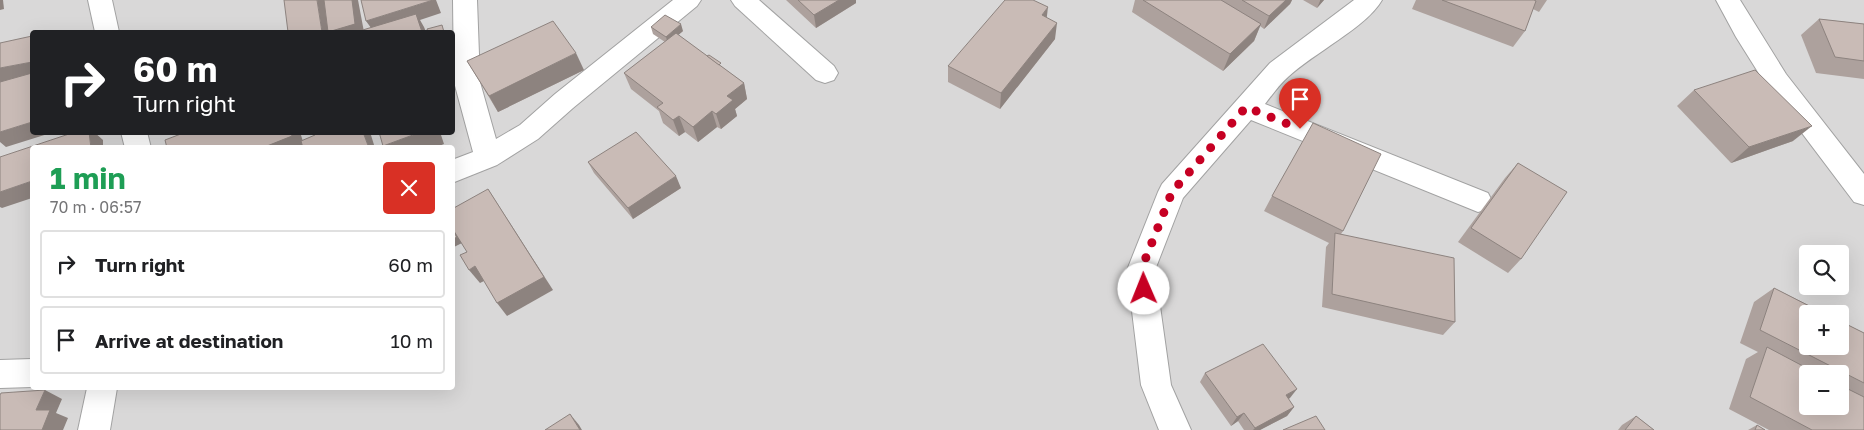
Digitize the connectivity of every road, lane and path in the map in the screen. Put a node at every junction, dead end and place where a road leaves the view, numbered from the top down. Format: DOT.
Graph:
graph roads {
  1 [pos="100,0"];
  2 [pos="465,0"];
  3 [pos="689,0"];
  4 [pos="743,0"];
  5 [pos="1370,0"];
  6 [pos="1728,0"];
  7 [pos="107,30"];
  8 [pos="825,73"];
  9 [pos="1246,107"];
  10 [pos="488,157"];
  11 [pos="455,171"];
  12 [pos="1864,194"];
  13 [pos="1478,201"];
  14 [pos="30,373"];
  15 [pos="0,374"];
  16 [pos="102,390"];
  17 [pos="94,430"];
  18 [pos="1175,430"];
  1 -- 7 [label="street"];
  2 -- 10 [label="street"];
  3 -- 10 [label="street"];
  4 -- 8 [label="street"];
  5 -- 9 [label="street"];
  6 -- 12 [label="street"];
  9 -- 13 [label="street"];
  9 -- 18 [label="street"];
  10 -- 11 [label="street"];
  14 -- 15 [label="street"];
  16 -- 17 [label="street"];
}
